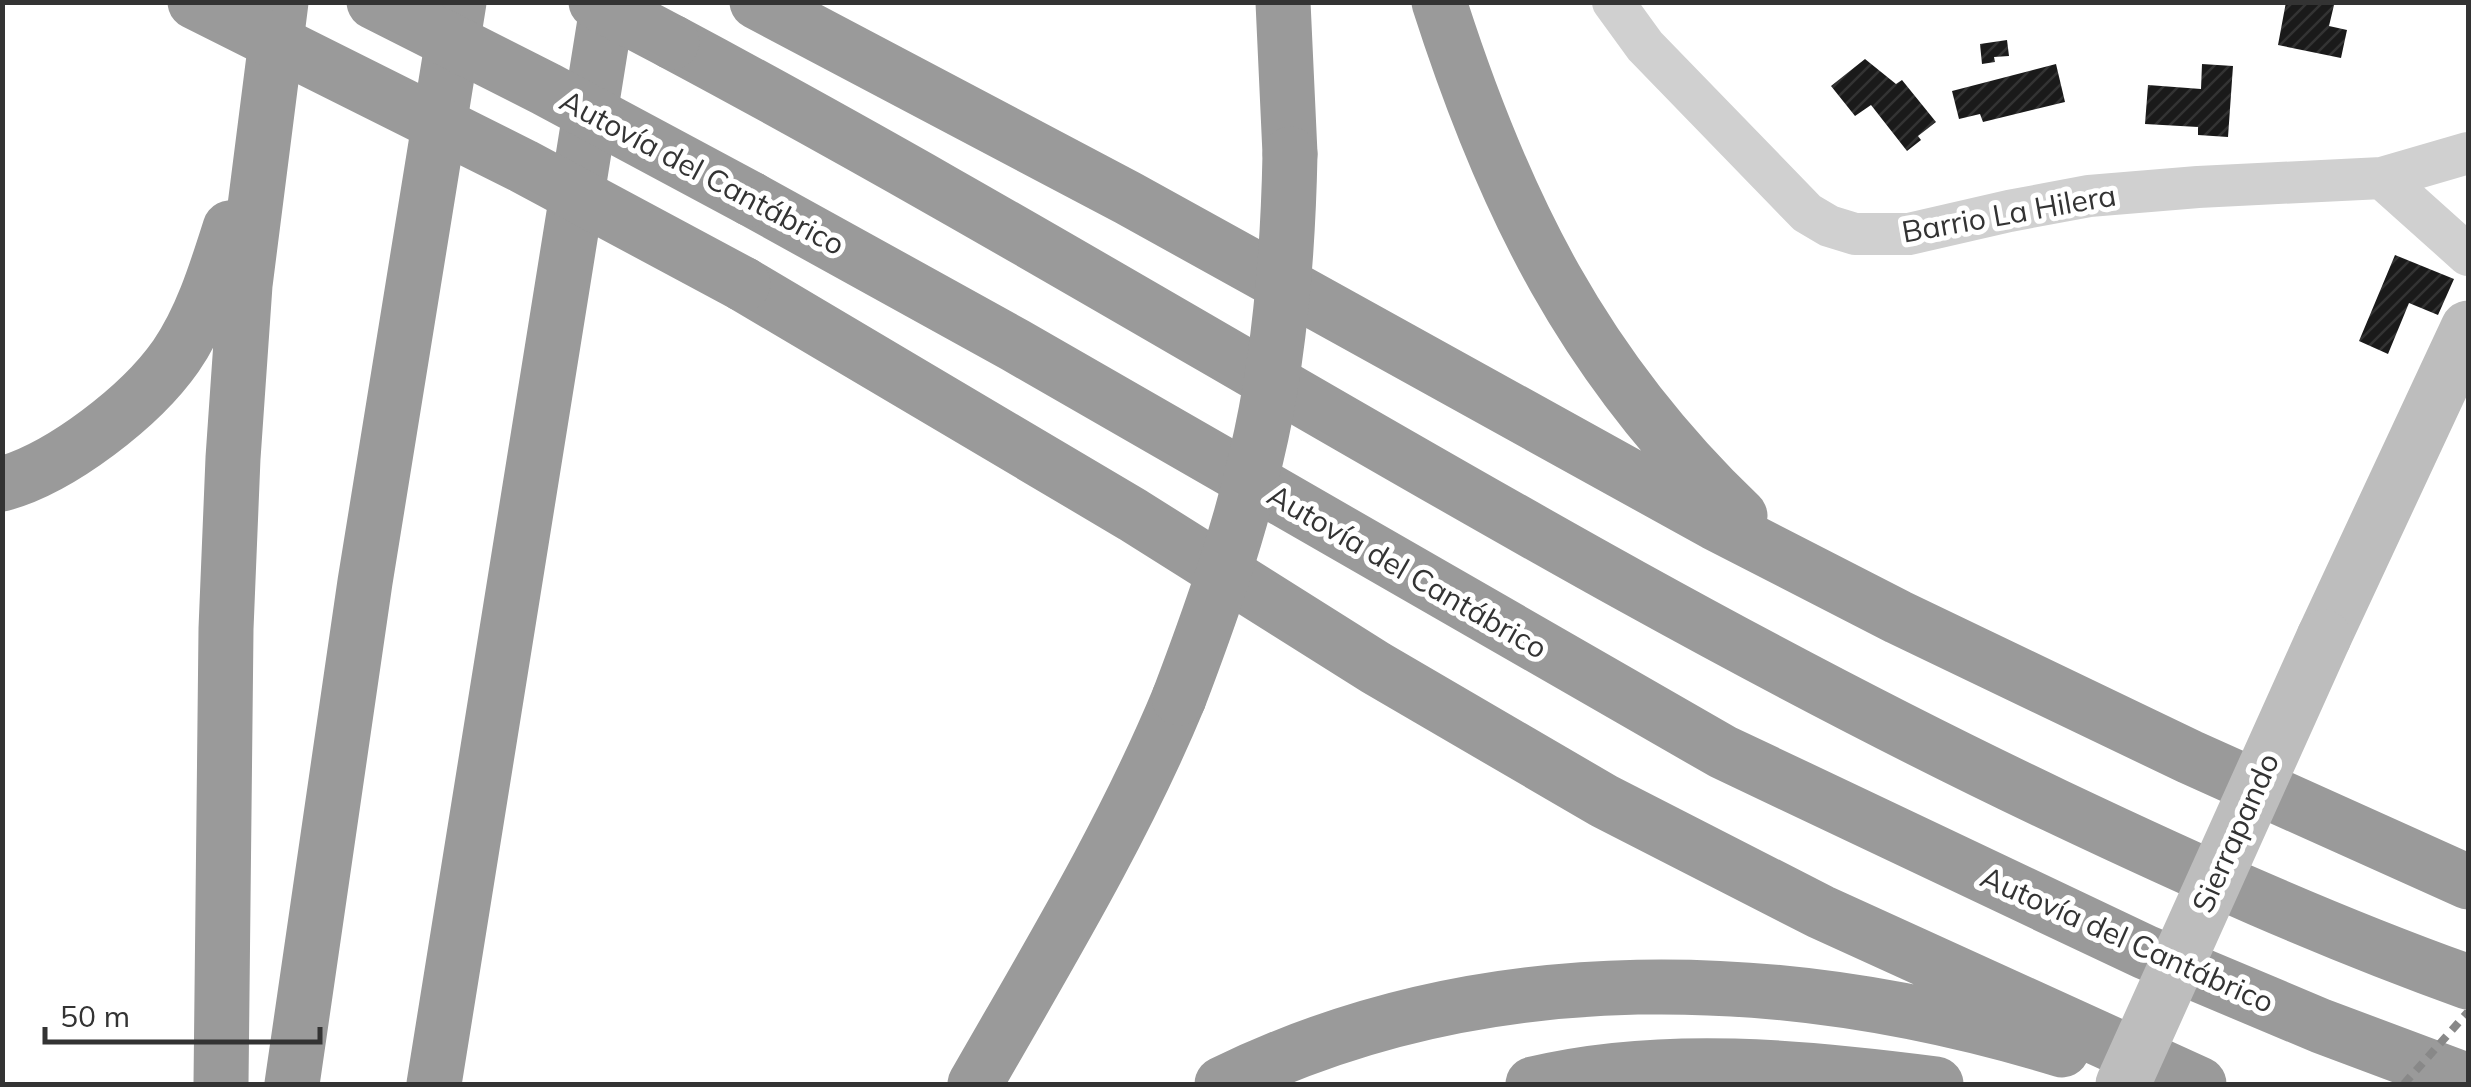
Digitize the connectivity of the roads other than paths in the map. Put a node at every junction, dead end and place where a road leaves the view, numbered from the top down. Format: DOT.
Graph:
graph roads {
  1 [pos="194,2"];
  2 [pos="281,2"];
  3 [pos="374,2"];
  4 [pos="459,2"];
  5 [pos="596,2"];
  6 [pos="608,2"];
  7 [pos="756,2"];
  8 [pos="1283,2"];
  9 [pos="1439,2"];
  10 [pos="1613,2"];
  11 [pos="270,90"];
  12 [pos="2468,152"];
  13 [pos="2382,178"];
  14 [pos="2468,255"];
  15 [pos="2468,328"];
  16 [pos="2,484"];
  17 [pos="1898,617"];
  18 [pos="2468,882"];
  19 [pos="2468,982"];
  20 [pos="2468,1081"];
  21 [pos="221,1084"];
  22 [pos="292,1084"];
  23 [pos="434,1084"];
  24 [pos="975,1084"];
  25 [pos="1222,1084"];
  26 [pos="1533,1084"];
  27 [pos="1936,1084"];
  28 [pos="2124,1084"];
  29 [pos="2169,1084"];
  30 [pos="2199,1084"];
  1 -- 30 [label="highway, bridge"];
  2 -- 11 [label="highway"];
  3 -- 20 [label="highway, Autovía del Cantábrico, bridge"];
  4 -- 22 [label="highway"];
  5 -- 19 [label="highway, bridge"];
  6 -- 23 [label="highway"];
  7 -- 17 [label="highway"];
  8 -- 24 [label="highway, bridge"];
  9 -- 17 [label="highway"];
  10 -- 13 [label="street, Barrio La Hilera"];
  11 -- 16 [label="highway"];
  11 -- 21 [label="highway"];
  12 -- 13 [label="street, Barrio La Hilera"];
  13 -- 14 [label="street"];
  15 -- 28 [label="street, Sierrapando, bridge"];
  17 -- 18 [label="highway"];
  25 -- 29 [label="highway"];
  26 -- 27 [label="highway"];
}
